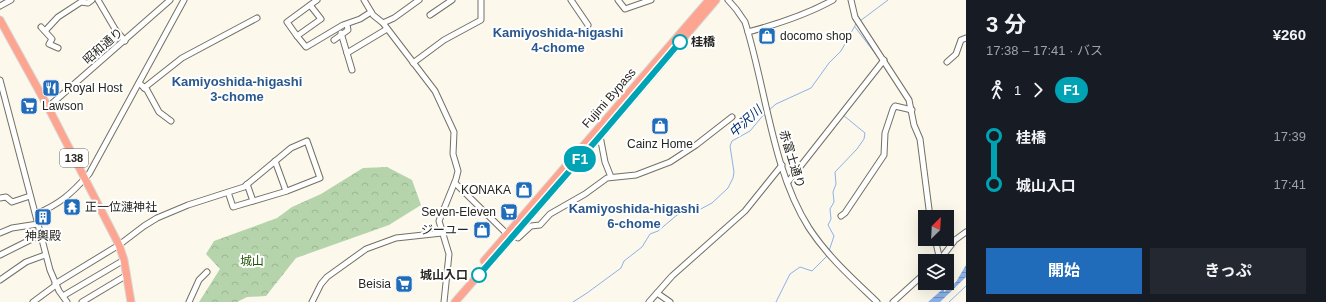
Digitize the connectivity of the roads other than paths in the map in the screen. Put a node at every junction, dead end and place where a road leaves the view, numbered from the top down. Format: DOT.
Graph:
graph roads {
  1 [pos="10,0"];
  2 [pos="92,0"];
  3 [pos="98,0"];
  4 [pos="170,0"];
  5 [pos="184,0"];
  6 [pos="317,0"];
  7 [pos="364,0"];
  8 [pos="419,0"];
  9 [pos="452,0"];
  10 [pos="481,0"];
  11 [pos="571,0"];
  12 [pos="618,0"];
  13 [pos="651,0"];
  14 [pos="709,0"];
  15 [pos="716,0"];
  16 [pos="728,0"];
  17 [pos="833,0"];
  18 [pos="851,0"];
  19 [pos="310,5"];
  20 [pos="0,6"];
  21 [pos="371,12"];
  22 [pos="430,15"];
  23 [pos="257,18"];
  24 [pos="0,20"];
  25 [pos="383,23"];
  26 [pos="347,25"];
  27 [pos="588,25"];
  28 [pos="387,29"];
  29 [pos="748,32"];
  30 [pos="342,33"];
  31 [pos="297,36"];
  32 [pos="966,38"];
  33 [pos="334,40"];
  34 [pos="125,41"];
  35 [pos="58,48"];
  36 [pos="347,53"];
  37 [pos="884,60"];
  38 [pos="947,62"];
  39 [pos="413,63"];
  40 [pos="352,70"];
  41 [pos="0,81"];
  42 [pos="139,83"];
  43 [pos="144,88"];
  44 [pos="48,107"];
  45 [pos="912,110"];
  46 [pos="732,117"];
  47 [pos="171,121"];
  48 [pos="600,136"];
  49 [pos="275,161"];
  50 [pos="782,165"];
  51 [pos="611,177"];
  52 [pos="85,178"];
  53 [pos="788,182"];
  54 [pos="455,183"];
  55 [pos="247,184"];
  56 [pos="286,191"];
  57 [pos="228,192"];
  58 [pos="30,196"];
  59 [pos="0,198"];
  60 [pos="253,201"];
  61 [pos="929,210"];
  62 [pos="36,214"];
  63 [pos="841,216"];
  64 [pos="38,224"];
  65 [pos="966,232"];
  66 [pos="0,233"];
  67 [pos="442,233"];
  68 [pos="510,234"];
  69 [pos="40,235"];
  70 [pos="119,245"];
  71 [pos="944,254"];
  72 [pos="0,255"];
  73 [pos="45,255"];
  74 [pos="124,260"];
  75 [pos="207,272"];
  76 [pos="127,275"];
  77 [pos="918,279"];
  78 [pos="0,280"];
  79 [pos="56,285"];
  80 [pos="657,293"];
  81 [pos="63,296"];
  82 [pos="33,302"];
  83 [pos="67,302"];
  84 [pos="82,302"];
  85 [pos="131,302"];
  86 [pos="189,302"];
  87 [pos="312,302"];
  88 [pos="444,302"];
  89 [pos="448,302"];
  90 [pos="455,302"];
  91 [pos="650,302"];
  92 [pos="670,302"];
  93 [pos="878,302"];
  94 [pos="893,302"];
  1 -- 20 [label="street"];
  2 -- 35 [label="street"];
  3 -- 34 [label="street"];
  4 -- 34 [label="street, 昭和通り"];
  5 -- 42 [label="street"];
  6 -- 19 [label="street"];
  7 -- 21 [label="street"];
  8 -- 25 [label="street"];
  9 -- 22 [label="street"];
  10 -- 39 [label="street"];
  11 -- 27 [label="street"];
  12 -- 13 [label="street"];
  14 -- 68 [label="highway, Fujimi Bypass"];
  15 -- 48 [label="highway, Fujimi Bypass"];
  16 -- 29 [label="street, 赤富士通り"];
  17 -- 29 [label="street"];
  18 -- 37 [label="street"];
  19 -- 31 [label="street"];
  19 -- 31 [label="street"];
  21 -- 25 [label="street"];
  21 -- 26 [label="street"];
  23 -- 43 [label="street"];
  24 -- 44 [label="highway, 138"];
  25 -- 28 [label="street"];
  26 -- 30 [label="street"];
  26 -- 31 [label="street"];
  28 -- 36 [label="street"];
  28 -- 39 [label="street"];
  29 -- 50 [label="street, 赤富士通り"];
  30 -- 33 [label="street"];
  30 -- 36 [label="street"];
  32 -- 38 [label="street"];
  34 -- 44 [label="street, 昭和通り"];
  36 -- 40 [label="street"];
  37 -- 45 [label="street"];
  37 -- 53 [label="street"];
  39 -- 54 [label="street"];
  41 -- 58 [label="street"];
  42 -- 43 [label="street"];
  42 -- 52 [label="street"];
  43 -- 47 [label="street"];
  44 -- 52 [label="highway, 138"];
  45 -- 61 [label="street"];
  45 -- 63 [label="street"];
  46 -- 51 [label="street"];
  48 -- 51 [label="street"];
  48 -- 68 [label="highway, Fujimi Bypass"];
  49 -- 55 [label="street"];
  49 -- 56 [label="street"];
  49 -- 56 [label="street"];
  50 -- 53 [label="street, 赤富士通り"];
  50 -- 80 [label="street"];
  51 -- 68 [label="street"];
  52 -- 62 [label="street"];
  52 -- 70 [label="highway, 138"];
  53 -- 93 [label="street, 赤富士通り"];
  54 -- 67 [label="street"];
  54 -- 68 [label="street"];
  55 -- 57 [label="street"];
  55 -- 60 [label="street"];
  56 -- 60 [label="street"];
  57 -- 60 [label="street"];
  57 -- 70 [label="street"];
  58 -- 59 [label="street"];
  58 -- 62 [label="street"];
  62 -- 64 [label="street"];
  64 -- 66 [label="street"];
  64 -- 69 [label="street"];
  65 -- 71 [label="street"];
  67 -- 87 [label="street"];
  67 -- 88 [label="street"];
  68 -- 89 [label="highway, Fujimi Bypass"];
  68 -- 90 [label="highway, Fujimi Bypass"];
  69 -- 72 [label="street"];
  69 -- 73 [label="street"];
  70 -- 74 [label="highway, 138"];
  70 -- 79 [label="street"];
  73 -- 78 [label="street"];
  73 -- 79 [label="street"];
  74 -- 76 [label="highway, 138"];
  74 -- 81 [label="street"];
  75 -- 86 [label="street"];
  76 -- 84 [label="street"];
  76 -- 85 [label="highway, 138"];
  77 -- 94 [label="street"];
  79 -- 81 [label="street"];
  79 -- 82 [label="street"];
  80 -- 91 [label="street"];
  80 -- 92 [label="street"];
  81 -- 83 [label="street"];
}
